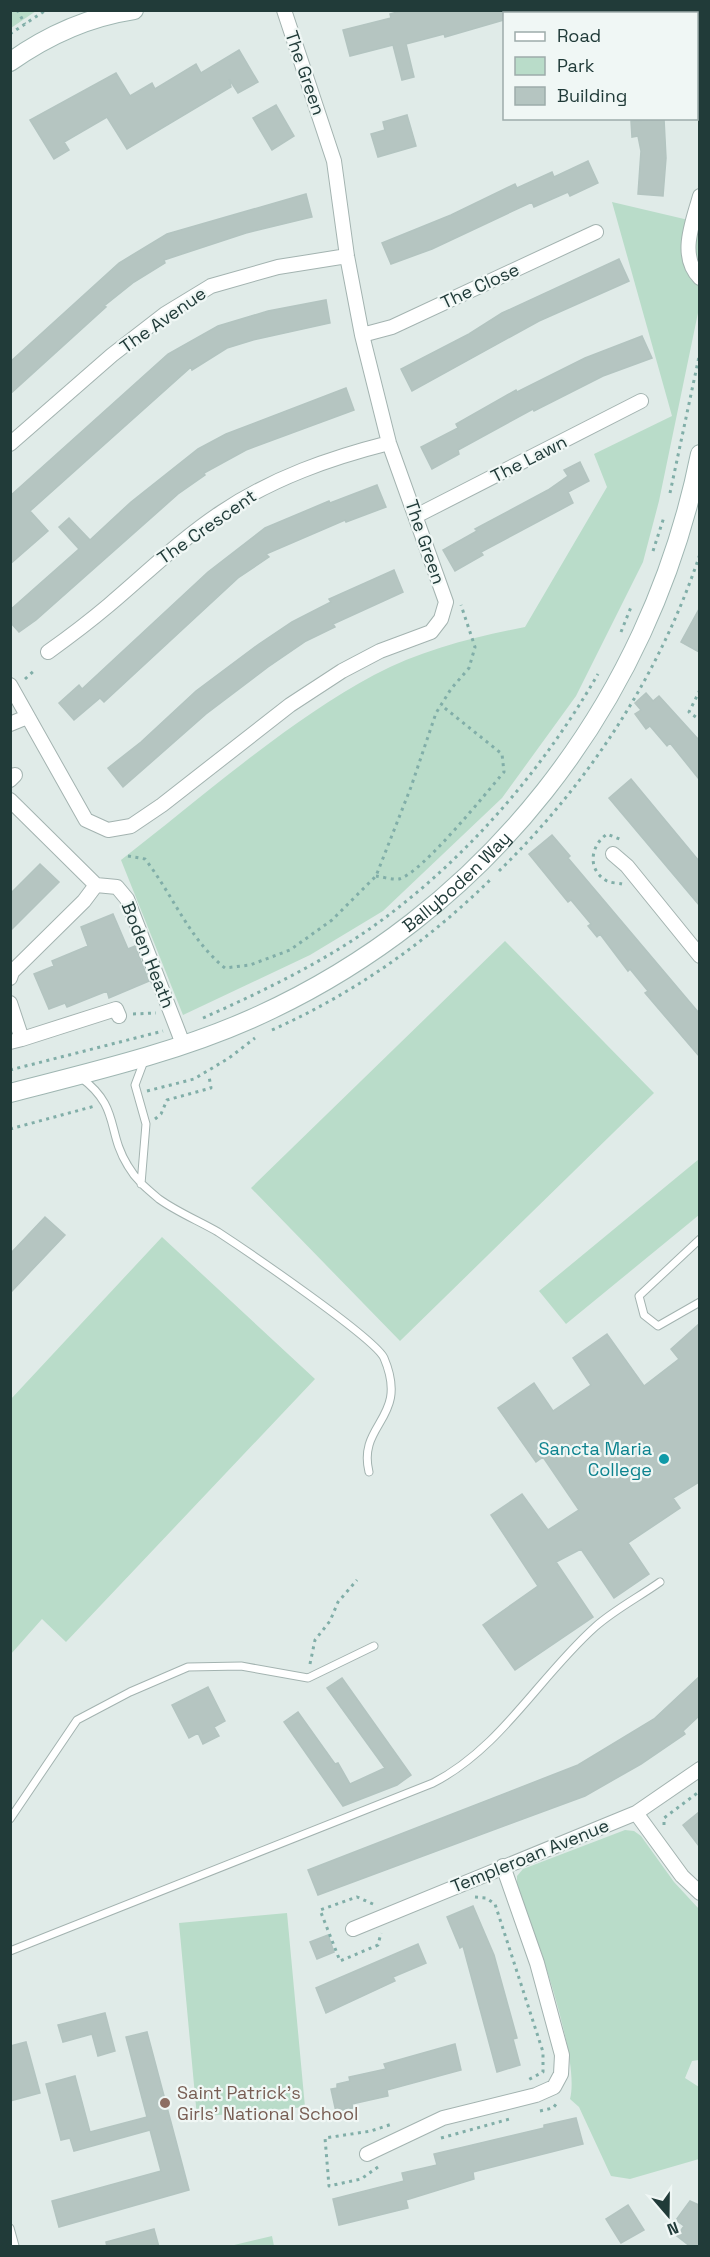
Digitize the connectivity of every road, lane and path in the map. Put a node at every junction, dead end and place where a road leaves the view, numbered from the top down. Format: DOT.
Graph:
graph roads {
  1 [pos="17,10"];
  2 [pos="46,10"];
  3 [pos="134,10"];
  4 [pos="284,10"];
  5 [pos="26,24"];
  6 [pos="10,34"];
  7 [pos="10,62"];
  8 [pos="699,196"];
  9 [pos="596,232"];
  10 [pos="346,256"];
  11 [pos="699,278"];
  12 [pos="362,335"];
  13 [pos="699,352"];
  14 [pos="641,401"];
  15 [pos="389,443"];
  16 [pos="10,444"];
  17 [pos="699,454"];
  18 [pos="668,503"];
  19 [pos="665,513"];
  20 [pos="416,516"];
  21 [pos="653,554"];
  22 [pos="699,554"];
  23 [pos="636,597"];
  24 [pos="460,601"];
  25 [pos="617,641"];
  26 [pos="48,652"];
  27 [pos="601,668"];
  28 [pos="35,670"];
  29 [pos="25,679"];
  30 [pos="10,685"];
  31 [pos="699,690"];
  32 [pos="441,705"];
  33 [pos="27,717"];
  34 [pos="699,720"];
  35 [pos="10,724"];
  36 [pos="10,800"];
  37 [pos="613,854"];
  38 [pos="128,856"];
  39 [pos="376,876"];
  40 [pos="96,885"];
  41 [pos="699,956"];
  42 [pos="10,978"];
  43 [pos="240,994"];
  44 [pos="242,1000"];
  45 [pos="10,1003"];
  46 [pos="119,1016"];
  47 [pos="160,1020"];
  48 [pos="268,1031"];
  49 [pos="180,1035"];
  50 [pos="258,1037"];
  51 [pos="16,1041"];
  52 [pos="146,1056"];
  53 [pos="10,1070"];
  54 [pos="77,1076"];
  55 [pos="209,1076"];
  56 [pos="10,1093"];
  57 [pos="136,1094"];
  58 [pos="105,1103"];
  59 [pos="146,1124"];
  60 [pos="10,1129"];
  61 [pos="141,1184"];
  62 [pos="699,1239"];
  63 [pos="699,1302"];
  64 [pos="369,1472"];
  65 [pos="357,1580"];
  66 [pos="660,1582"];
  67 [pos="374,1646"];
  68 [pos="308,1678"];
  69 [pos="699,1769"];
  70 [pos="699,1791"];
  71 [pos="636,1813"];
  72 [pos="10,1819"];
  73 [pos="664,1832"];
  74 [pos="503,1866"];
  75 [pos="699,1893"];
  76 [pos="469,1896"];
  77 [pos="381,1900"];
  78 [pos="353,1929"];
  79 [pos="381,1932"];
  80 [pos="10,1951"];
  81 [pos="516,2084"];
  82 [pos="558,2101"];
  83 [pos="530,2114"];
  84 [pos="518,2117"];
  85 [pos="400,2121"];
  86 [pos="440,2138"];
  87 [pos="367,2154"];
  88 [pos="388,2162"];
  89 [pos="10,2228"];
  90 [pos="15,2247"];
  1 -- 5 [label="path"];
  2 -- 5 [label="path"];
  3 -- 7 [label="main road"];
  4 -- 10 [label="street, The Green"];
  5 -- 6 [label="path"];
  8 -- 11 [label="street"];
  9 -- 12 [label="street, The Close"];
  10 -- 12 [label="street, The Green"];
  10 -- 16 [label="street, The Avenue"];
  12 -- 15 [label="street, The Green"];
  13 -- 18 [label="path"];
  14 -- 20 [label="street, The Lawn"];
  15 -- 20 [label="street, The Green"];
  15 -- 26 [label="street, The Crescent"];
  17 -- 49 [label="main road, Ballyboden Way"];
  19 -- 21 [label="path"];
  20 -- 33 [label="street, The Green"];
  22 -- 48 [label="path"];
  23 -- 25 [label="path"];
  24 -- 32 [label="path"];
  27 -- 44 [label="path"];
  28 -- 29 [label="path"];
  30 -- 33 [label="street, The Green"];
  31 -- 34 [label="path"];
  32 -- 39 [label="path"];
  32 -- 39 [label="path"];
  33 -- 35 [label="street"];
  36 -- 40 [label="street, Boden Heath"];
  37 -- 41 [label="street"];
  38 -- 39 [label="path"];
  40 -- 42 [label="street"];
  40 -- 49 [label="street, Boden Heath"];
  43 -- 44 [label="path"];
  44 -- 49 [label="path"];
  45 -- 51 [label="street"];
  46 -- 47 [label="path"];
  46 -- 51 [label="street"];
  49 -- 52 [label="main road, Ballyboden Way"];
  49 -- 53 [label="path"];
  50 -- 57 [label="path"];
  52 -- 54 [label="main road, Ballyboden Way"];
  52 -- 57 [label="lane"];
  54 -- 56 [label="main road, Ballyboden Way"];
  54 -- 58 [label="lane"];
  55 -- 59 [label="path"];
  57 -- 59 [label="lane"];
  58 -- 60 [label="path"];
  58 -- 61 [label="lane"];
  59 -- 61 [label="lane"];
  61 -- 64 [label="lane"];
  62 -- 63 [label="lane"];
  65 -- 68 [label="path"];
  66 -- 80 [label="lane"];
  67 -- 68 [label="lane"];
  68 -- 72 [label="lane"];
  69 -- 71 [label="street, Templeroan Avenue"];
  70 -- 73 [label="path"];
  71 -- 74 [label="street, Templeroan Avenue"];
  71 -- 75 [label="street"];
  74 -- 78 [label="street, Templeroan Avenue"];
  74 -- 87 [label="street"];
  76 -- 81 [label="path"];
  77 -- 79 [label="path"];
  82 -- 83 [label="path"];
  84 -- 86 [label="path"];
  85 -- 88 [label="path"];
  89 -- 90 [label="lane"];
}
